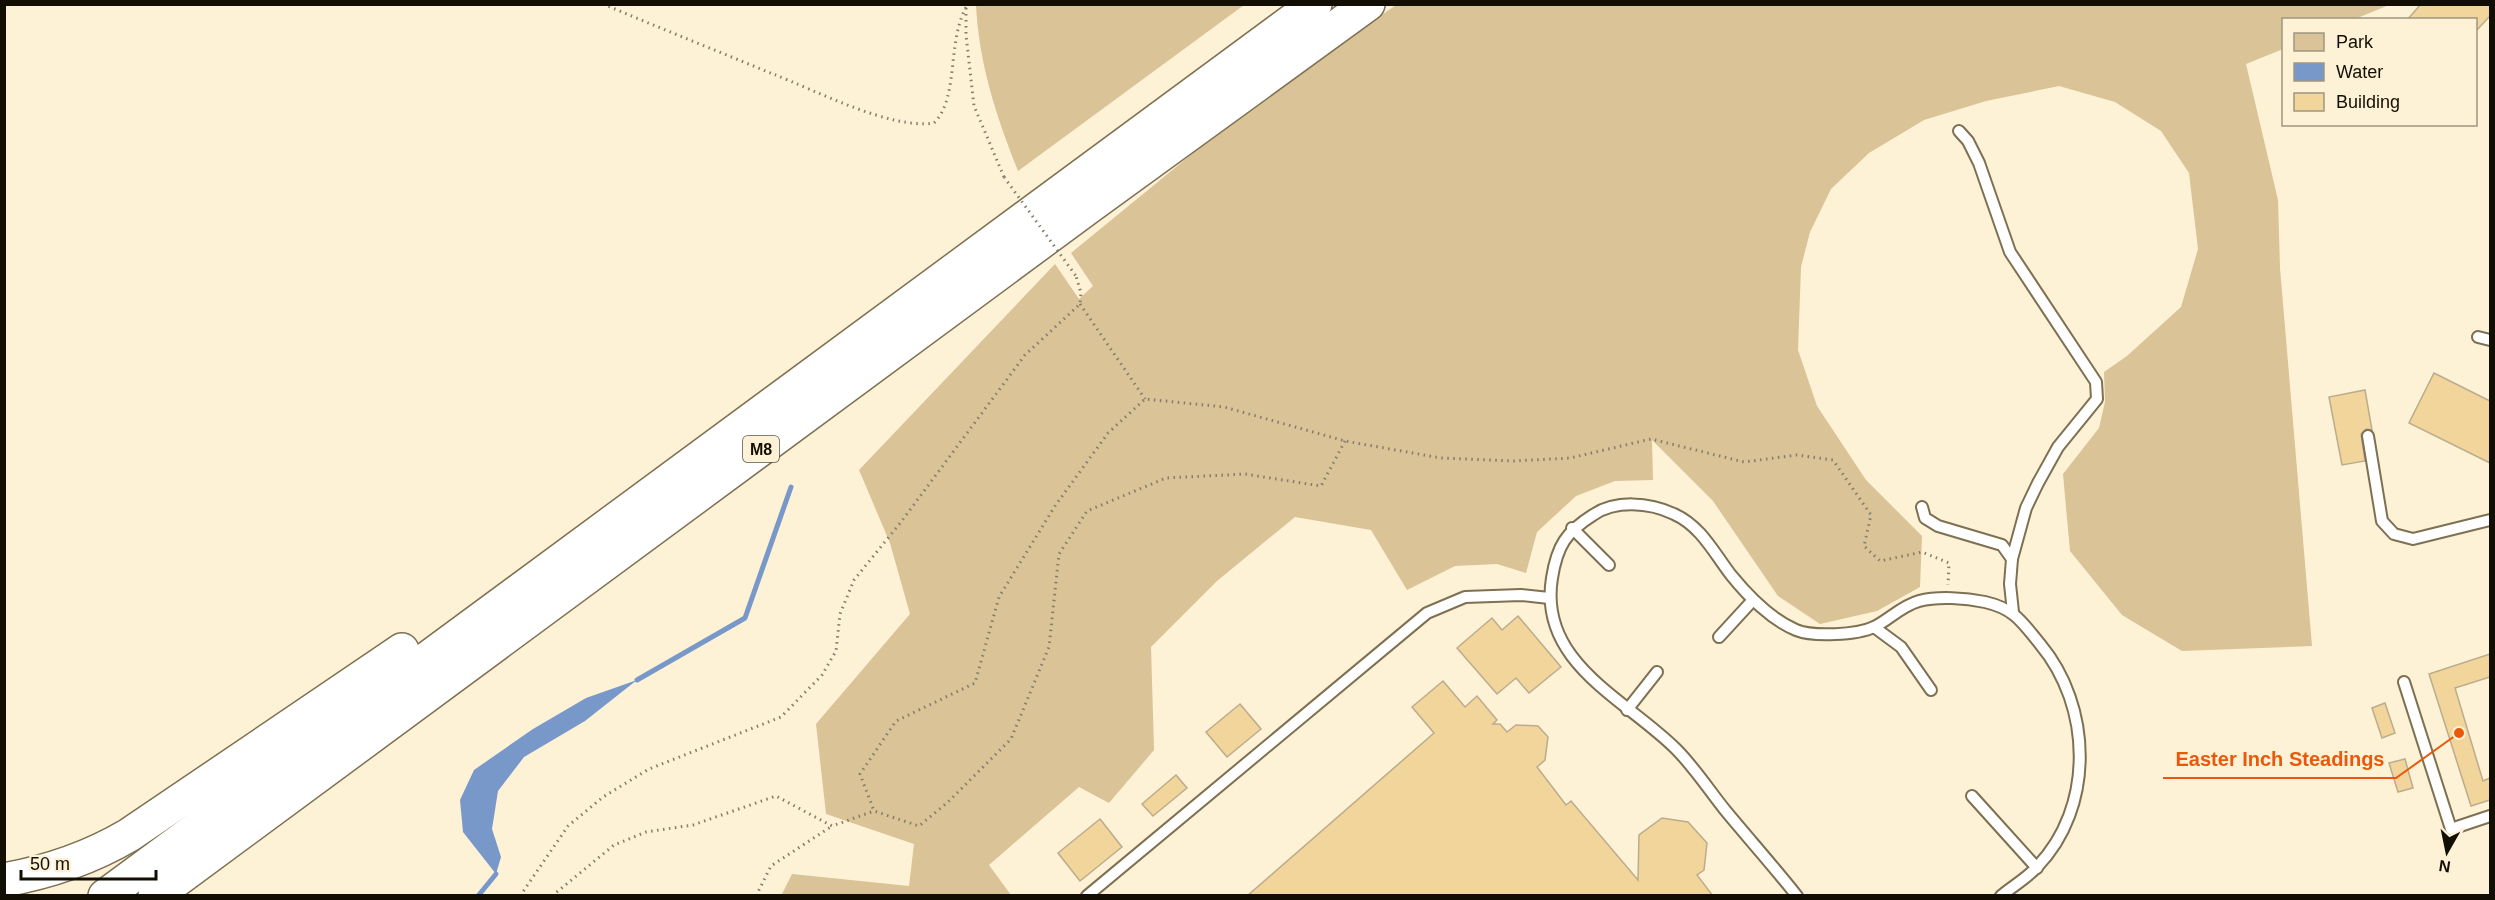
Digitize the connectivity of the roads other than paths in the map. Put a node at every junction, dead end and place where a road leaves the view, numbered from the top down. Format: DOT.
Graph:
graph roads {
  1 [pos="1315,4"];
  2 [pos="1368,4"];
  3 [pos="1959,131"];
  4 [pos="1017,224"];
  5 [pos="2478,337"];
  6 [pos="2490,340"];
  7 [pos="2368,436"];
  8 [pos="1922,507"];
  9 [pos="2490,520"];
  10 [pos="1572,528"];
  11 [pos="2012,559"];
  12 [pos="1609,565"];
  13 [pos="1548,598"];
  14 [pos="1753,600"];
  15 [pos="2013,612"];
  16 [pos="1874,627"];
  17 [pos="1719,637"];
  18 [pos="1657,672"];
  19 [pos="2404,682"];
  20 [pos="1931,690"];
  21 [pos="1627,710"];
  22 [pos="1972,796"];
  23 [pos="2490,816"];
  24 [pos="2037,868"];
  25 [pos="4,880"];
  26 [pos="105,896"];
  27 [pos="155,896"];
  28 [pos="1087,896"];
  29 [pos="1797,896"];
  30 [pos="2001,896"];
  1 -- 4 [label="highway, M8"];
  2 -- 27 [label="highway, M8"];
  3 -- 11 [label="lane"];
  4 -- 25 [label="highway, M8"];
  4 -- 26 [label="highway, M8"];
  5 -- 6 [label="lane"];
  7 -- 9 [label="lane"];
  8 -- 11 [label="lane"];
  10 -- 12 [label="lane"];
  10 -- 13 [label="lane"];
  10 -- 14 [label="lane"];
  11 -- 15 [label="lane"];
  13 -- 21 [label="lane"];
  13 -- 28 [label="lane"];
  14 -- 16 [label="lane"];
  14 -- 17 [label="lane"];
  15 -- 16 [label="lane"];
  15 -- 24 [label="lane"];
  16 -- 20 [label="lane"];
  18 -- 21 [label="lane"];
  19 -- 23 [label="lane"];
  21 -- 29 [label="lane"];
  22 -- 24 [label="lane"];
  24 -- 30 [label="lane"];
}
